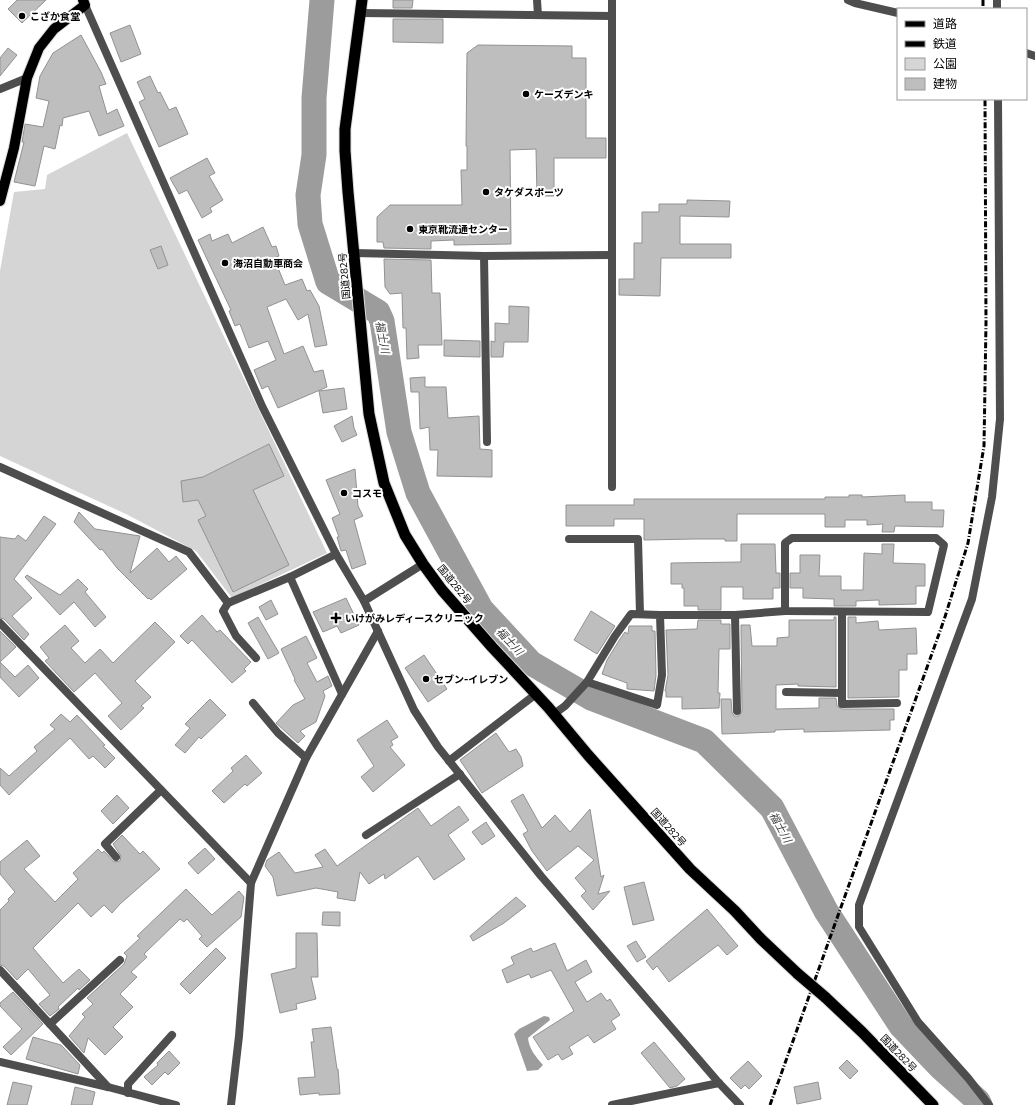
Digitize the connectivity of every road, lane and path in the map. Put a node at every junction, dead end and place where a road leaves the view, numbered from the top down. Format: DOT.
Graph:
graph roads {
  1 [pos="362,0"];
  2 [pos="537,0"];
  3 [pos="612,0"];
  4 [pos="848,0"];
  5 [pos="84,2"];
  6 [pos="360,13"];
  7 [pos="897,14"];
  8 [pos="538,16"];
  9 [pos="612,16"];
  10 [pos="27,78"];
  11 [pos="0,89"];
  12 [pos="998,100"];
  13 [pos="0,201"];
  14 [pos="354,253"];
  15 [pos="612,255"];
  16 [pos="484,256"];
  17 [pos="487,442"];
  18 [pos="0,467"];
  19 [pos="612,487"];
  20 [pos="569,540"];
  21 [pos="336,554"];
  22 [pos="423,564"];
  23 [pos="290,577"];
  24 [pos="364,601"];
  25 [pos="228,603"];
  26 [pos="785,611"];
  27 [pos="842,612"];
  28 [pos="640,614"];
  29 [pos="660,615"];
  30 [pos="734,615"];
  31 [pos="0,624"];
  32 [pos="378,632"];
  33 [pos="256,658"];
  34 [pos="586,683"];
  35 [pos="786,692"];
  36 [pos="842,693"];
  37 [pos="342,694"];
  38 [pos="536,694"];
  39 [pos="253,703"];
  40 [pos="897,703"];
  41 [pos="737,711"];
  42 [pos="554,714"];
  43 [pos="306,758"];
  44 [pos="449,761"];
  45 [pos="460,774"];
  46 [pos="161,790"];
  47 [pos="366,835"];
  48 [pos="116,856"];
  49 [pos="251,883"];
  50 [pos="120,960"];
  51 [pos="0,970"];
  52 [pos="50,1024"];
  53 [pos="172,1035"];
  54 [pos="0,1062"];
  55 [pos="719,1083"];
  56 [pos="108,1087"];
  57 [pos="128,1093"];
  58 [pos="176,1105"];
  59 [pos="231,1105"];
  60 [pos="612,1105"];
  61 [pos="740,1105"];
  62 [pos="933,1105"];
  63 [pos="989,1105"];
  1 -- 6 [label="highway, 国道282号"];
  2 -- 8 [label="street"];
  3 -- 9 [label="street"];
  4 -- 7 [label="street"];
  5 -- 10 [label="main road"];
  5 -- 21 [label="street"];
  6 -- 8 [label="street"];
  6 -- 14 [label="highway, 国道282号"];
  8 -- 9 [label="street"];
  9 -- 15 [label="street"];
  10 -- 11 [label="street"];
  10 -- 13 [label="main road"];
  12 -- 63 [label="street"];
  14 -- 16 [label="street"];
  14 -- 22 [label="highway, 国道282号"];
  15 -- 16 [label="street"];
  15 -- 19 [label="street"];
  16 -- 17 [label="street"];
  18 -- 25 [label="street"];
  20 -- 28 [label="street"];
  21 -- 23 [label="street"];
  21 -- 24 [label="street"];
  22 -- 24 [label="street"];
  22 -- 38 [label="highway, 国道282号"];
  23 -- 25 [label="street"];
  23 -- 37 [label="street"];
  24 -- 32 [label="street"];
  25 -- 33 [label="street"];
  26 -- 27 [label="street"];
  26 -- 27 [label="street"];
  26 -- 30 [label="street"];
  27 -- 36 [label="street"];
  28 -- 29 [label="street"];
  28 -- 34 [label="street"];
  29 -- 30 [label="street"];
  29 -- 34 [label="street"];
  30 -- 41 [label="street"];
  31 -- 46 [label="street"];
  32 -- 37 [label="street"];
  32 -- 44 [label="street"];
  34 -- 42 [label="street"];
  35 -- 36 [label="street"];
  36 -- 40 [label="street"];
  37 -- 43 [label="street"];
  38 -- 42 [label="highway, 国道282号"];
  38 -- 44 [label="street"];
  39 -- 43 [label="street"];
  42 -- 62 [label="highway, 国道282号, bridge"];
  43 -- 49 [label="street"];
  44 -- 45 [label="street"];
  45 -- 47 [label="street"];
  45 -- 55 [label="street"];
  46 -- 48 [label="street"];
  46 -- 49 [label="street"];
  49 -- 59 [label="street"];
  50 -- 52 [label="street"];
  51 -- 52 [label="street"];
  52 -- 56 [label="street"];
  53 -- 57 [label="street"];
  54 -- 56 [label="street"];
  55 -- 60 [label="street"];
  55 -- 61 [label="street"];
  56 -- 57 [label="street"];
  57 -- 58 [label="street"];
}
